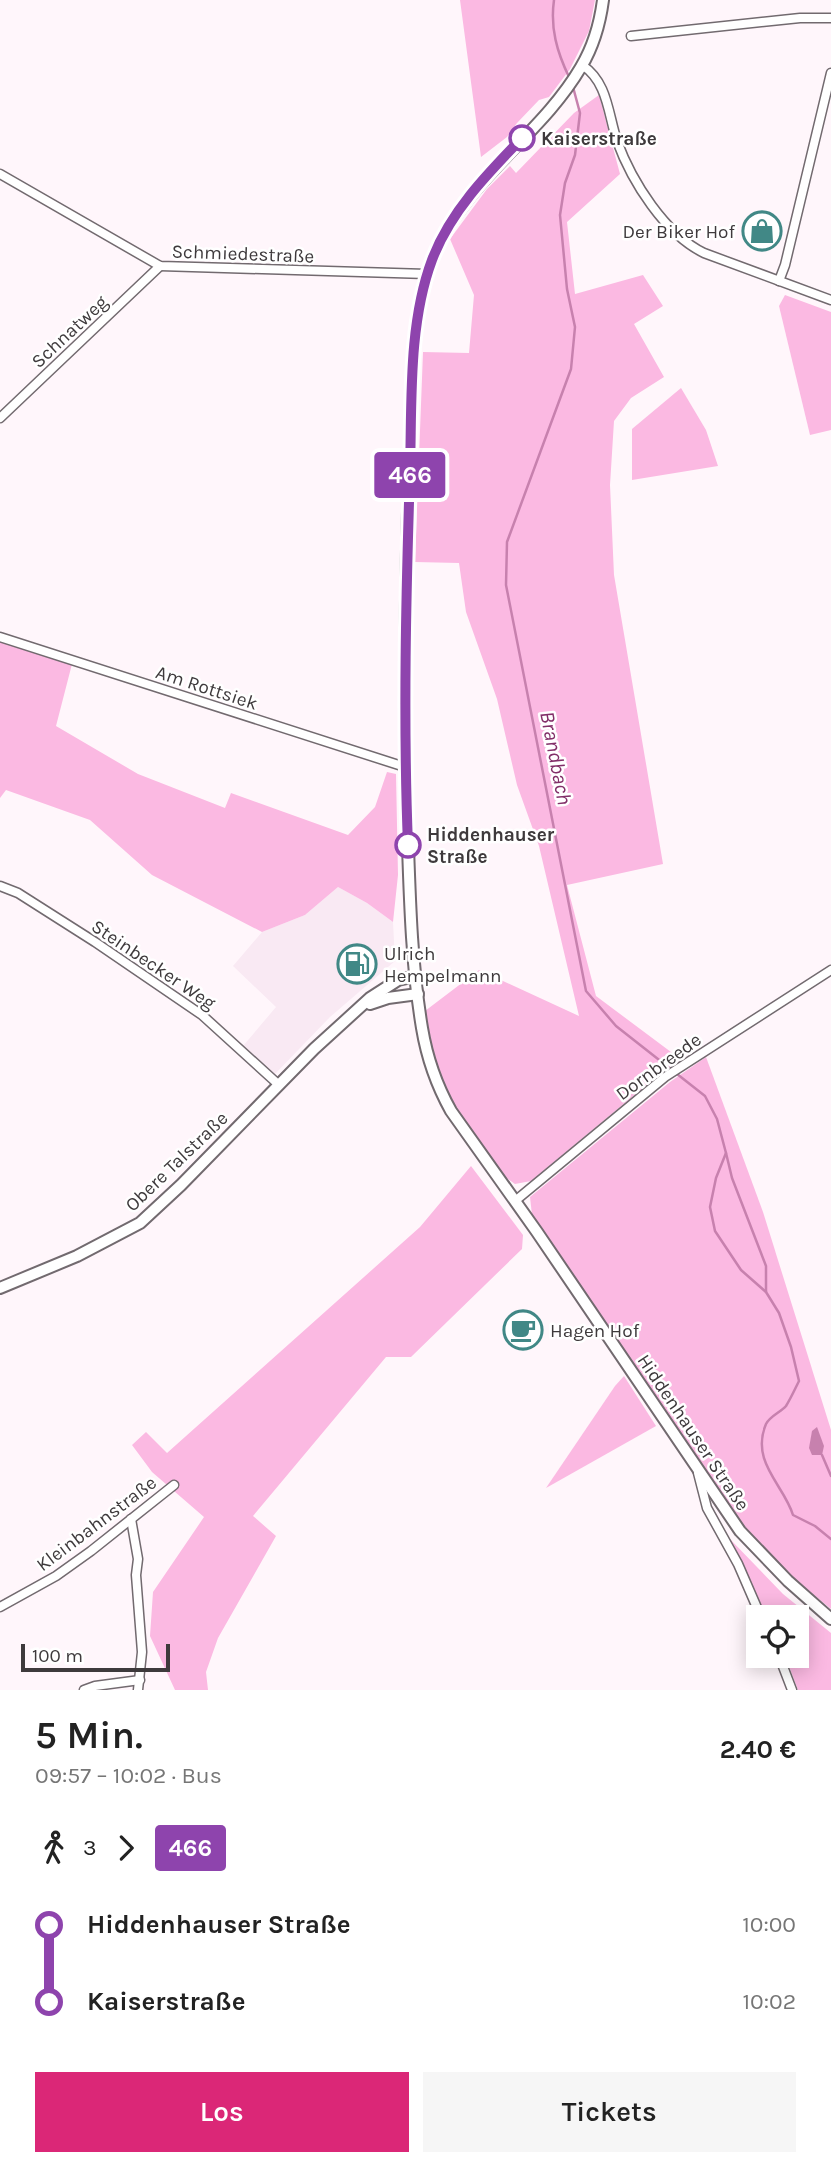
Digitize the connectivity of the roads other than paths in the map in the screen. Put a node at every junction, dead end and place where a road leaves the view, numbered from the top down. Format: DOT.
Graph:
graph roads {
  1 [pos="603,0"];
  2 [pos="831,18"];
  3 [pos="631,36"];
  4 [pos="580,69"];
  5 [pos="831,73"];
  6 [pos="0,174"];
  7 [pos="160,267"];
  8 [pos="427,274"];
  9 [pos="779,281"];
  10 [pos="831,300"];
  11 [pos="0,418"];
  12 [pos="0,637"];
  13 [pos="405,768"];
  14 [pos="0,886"];
  15 [pos="831,970"];
  16 [pos="416,976"];
  17 [pos="418,995"];
  18 [pos="348,1018"];
  19 [pos="279,1085"];
  20 [pos="514,1201"];
  21 [pos="0,1288"];
  22 [pos="697,1469"];
  23 [pos="174,1485"];
  24 [pos="131,1519"];
  25 [pos="756,1605"];
  26 [pos="0,1607"];
  27 [pos="831,1619"];
  28 [pos="784,1668"];
  29 [pos="139,1685"];
  30 [pos="84,1690"];
  31 [pos="792,1690"];
  1 -- 4 [label="main road, Hiddenhauser Straße"];
  2 -- 3 [label="street"];
  4 -- 8 [label="main road, Hiddenhauser Straße"];
  4 -- 9 [label="street"];
  5 -- 9 [label="street"];
  6 -- 7 [label="street, Schmiedestraße"];
  7 -- 8 [label="street, Schmiedestraße"];
  7 -- 11 [label="street, Schnatweg"];
  8 -- 13 [label="main road, Hiddenhauser Straße"];
  9 -- 10 [label="street"];
  12 -- 13 [label="street, Am Rottsiek"];
  13 -- 16 [label="main road, Hiddenhauser Straße"];
  14 -- 19 [label="street, Steinbecker Weg"];
  15 -- 20 [label="street, Dornbreede"];
  16 -- 17 [label="main road, Hiddenhauser Straße"];
  16 -- 18 [label="main road, Obere Talstraße"];
  17 -- 18 [label="main road, Obere Talstraße"];
  17 -- 20 [label="main road, Hiddenhauser Straße"];
  18 -- 19 [label="main road, Obere Talstraße"];
  19 -- 21 [label="main road, Obere Talstraße"];
  20 -- 22 [label="main road, Hiddenhauser Straße"];
  22 -- 25 [label="street"];
  22 -- 27 [label="main road, Hiddenhauser Straße"];
  23 -- 24 [label="street, Kleinbahnstraße"];
  24 -- 26 [label="street, Kleinbahnstraße"];
  24 -- 29 [label="street"];
  28 -- 31 [label="street"];
  29 -- 30 [label="street"];
}
